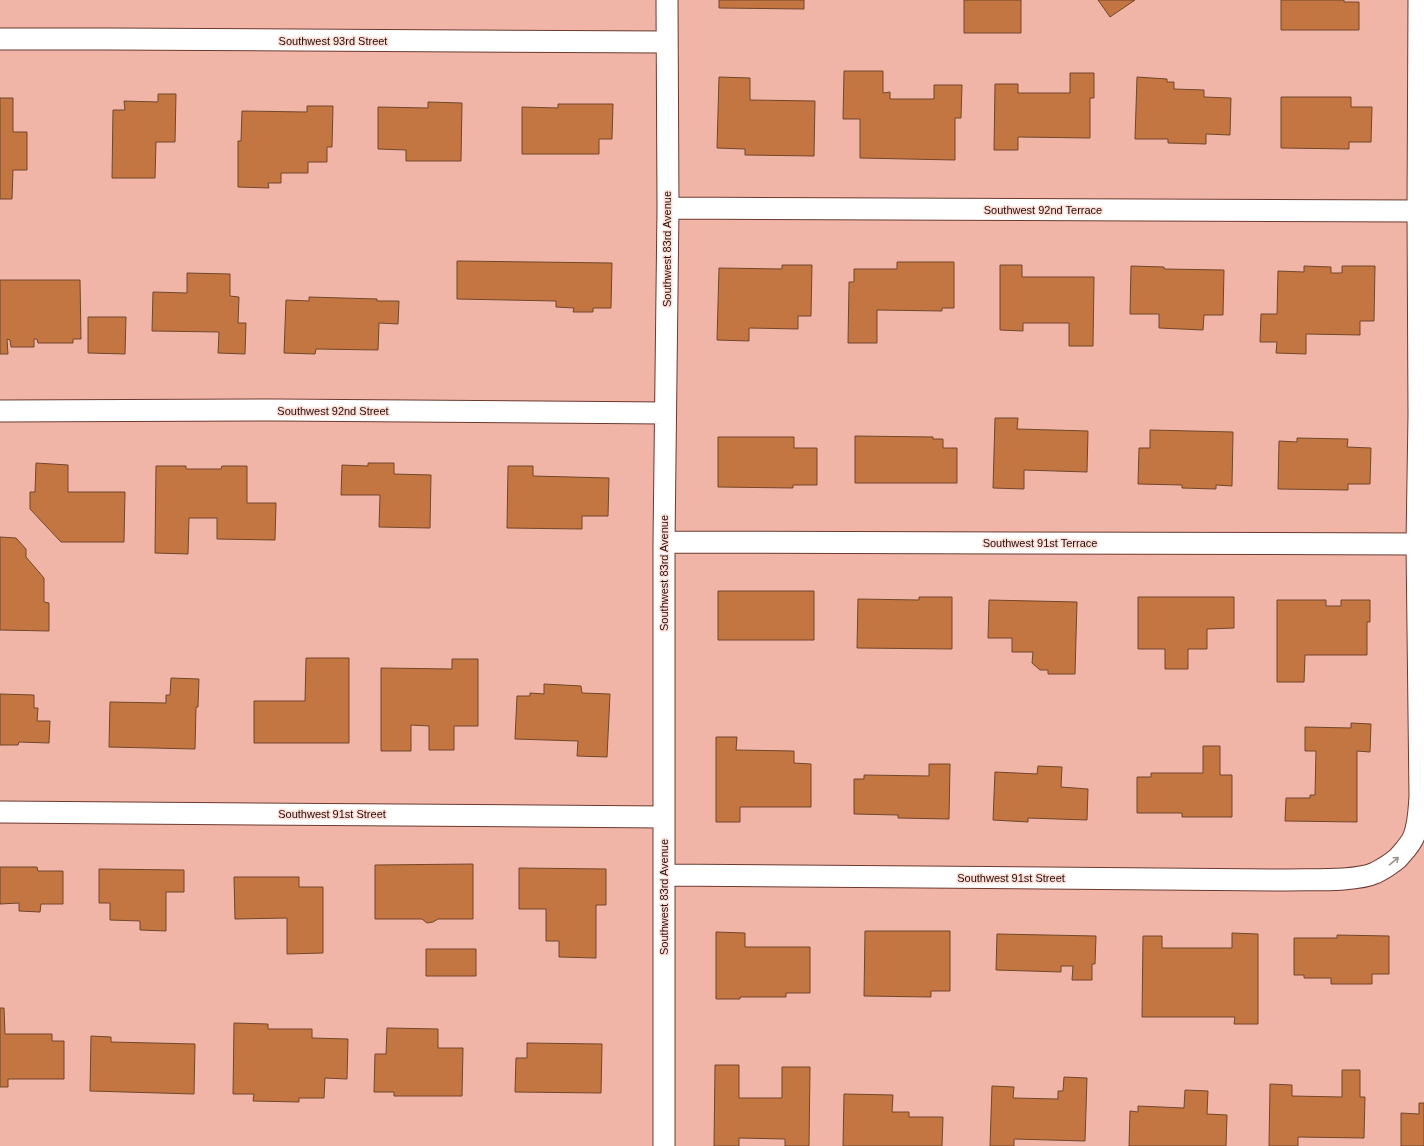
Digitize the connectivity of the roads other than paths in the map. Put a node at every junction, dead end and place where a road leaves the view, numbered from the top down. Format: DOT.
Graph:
graph roads {
  1 [pos="667,0"];
  2 [pos="1419,0"];
  3 [pos="0,39"];
  4 [pos="667,42"];
  5 [pos="668,208"];
  6 [pos="1418,211"];
  7 [pos="0,411"];
  8 [pos="666,413"];
  9 [pos="1421,415"];
  10 [pos="664,542"];
  11 [pos="1417,544"];
  12 [pos="1422,796"];
  13 [pos="0,812"];
  14 [pos="663,817"];
  15 [pos="664,875"];
  16 [pos="664,1146"];
  1 -- 4 [label="street, Southwest 83rd Avenue"];
  2 -- 6 [label="street, Southwest 91st Street"];
  3 -- 4 [label="street, Southwest 93rd Street"];
  4 -- 5 [label="street, Southwest 83rd Avenue"];
  5 -- 6 [label="street, Southwest 92nd Terrace"];
  5 -- 8 [label="street, Southwest 83rd Avenue"];
  6 -- 9 [label="street, Southwest 91st Street"];
  7 -- 8 [label="street, Southwest 92nd Street"];
  8 -- 10 [label="street, Southwest 83rd Avenue"];
  9 -- 11 [label="street, Southwest 91st Street"];
  10 -- 11 [label="street, Southwest 91st Terrace"];
  10 -- 14 [label="street, Southwest 83rd Avenue"];
  11 -- 12 [label="street, Southwest 91st Street"];
  15 -- 12 [label="street, Southwest 91st Street, one-way"];
  13 -- 14 [label="street, Southwest 91st Street"];
  14 -- 15 [label="street, Southwest 83rd Avenue"];
  15 -- 16 [label="street, Southwest 83rd Avenue"];
}
